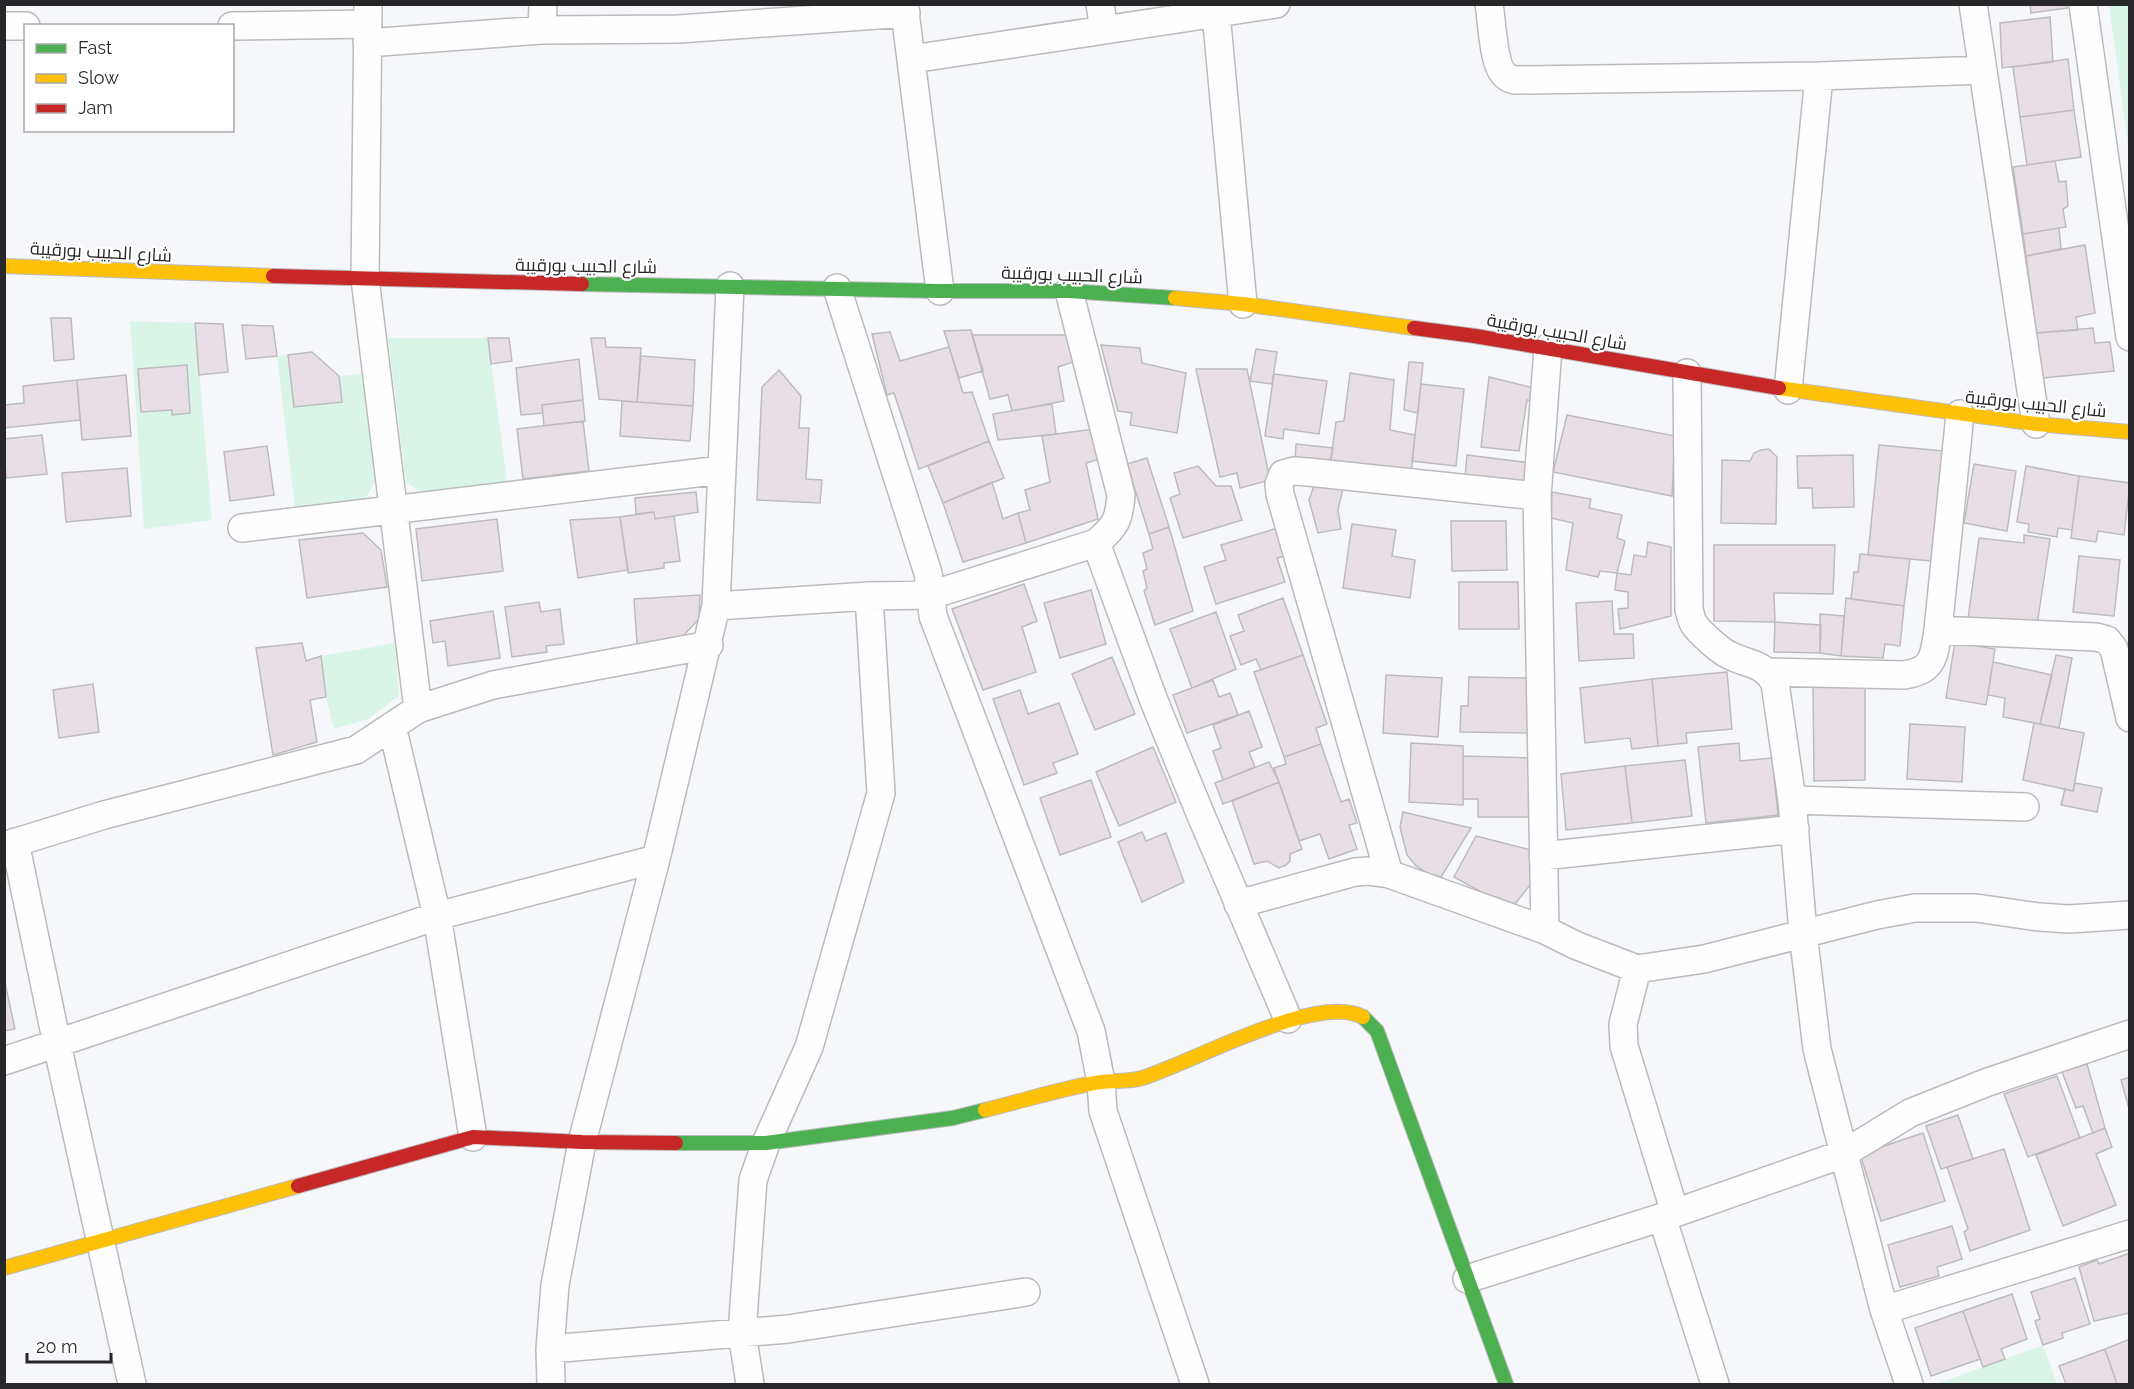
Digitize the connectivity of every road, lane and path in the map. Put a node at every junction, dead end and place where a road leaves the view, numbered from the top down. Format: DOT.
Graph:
graph roads {
  1 [pos="1276,4"];
  2 [pos="1490,4"];
  3 [pos="1973,4"];
  4 [pos="2083,4"];
  5 [pos="905,9"];
  6 [pos="1216,14"];
  7 [pos="542,17"];
  8 [pos="1102,17"];
  9 [pos="368,24"];
  10 [pos="4,26"];
  11 [pos="24,26"];
  12 [pos="234,26"];
  13 [pos="912,59"];
  14 [pos="1983,70"];
  15 [pos="1819,76"];
  16 [pos="4,266"];
  17 [pos="365,279"];
  18 [pos="730,286"];
  19 [pos="837,288"];
  20 [pos="940,291"];
  21 [pos="1069,291"];
  22 [pos="1244,304"];
  23 [pos="2130,337"];
  24 [pos="1548,348"];
  25 [pos="1687,373"];
  26 [pos="1788,390"];
  27 [pos="1960,414"];
  28 [pos="2036,424"];
  29 [pos="2130,432"];
  30 [pos="721,470"];
  31 [pos="1537,496"];
  32 [pos="394,510"];
  33 [pos="242,528"];
  34 [pos="1096,543"];
  35 [pos="931,595"];
  36 [pos="869,596"];
  37 [pos="716,606"];
  38 [pos="1938,630"];
  39 [pos="709,645"];
  40 [pos="1769,672"];
  41 [pos="418,709"];
  42 [pos="2130,718"];
  43 [pos="392,726"];
  44 [pos="1792,800"];
  45 [pos="2025,807"];
  46 [pos="1795,829"];
  47 [pos="10,844"];
  48 [pos="1543,856"];
  49 [pos="656,859"];
  50 [pos="1389,874"];
  51 [pos="1238,904"];
  52 [pos="2130,915"];
  53 [pos="436,916"];
  54 [pos="1545,930"];
  55 [pos="1803,933"];
  56 [pos="1637,969"];
  57 [pos="1288,1019"];
  58 [pos="2130,1034"];
  59 [pos="57,1044"];
  60 [pos="4,1061"];
  61 [pos="1101,1082"];
  62 [pos="473,1137"];
  63 [pos="582,1142"];
  64 [pos="766,1143"];
  65 [pos="1843,1154"];
  66 [pos="1669,1215"];
  67 [pos="2130,1234"];
  68 [pos="101,1242"];
  69 [pos="4,1268"];
  70 [pos="1467,1279"];
  71 [pos="1026,1292"];
  72 [pos="1884,1310"];
  73 [pos="742,1332"];
  74 [pos="550,1349"];
  75 [pos="132,1384"];
  76 [pos="551,1384"];
  77 [pos="750,1384"];
  78 [pos="1195,1384"];
  79 [pos="1506,1384"];
  80 [pos="1715,1384"];
  81 [pos="1909,1384"];
  1 -- 6 [label="street"];
  2 -- 15 [label="street"];
  3 -- 14 [label="street"];
  4 -- 23 [label="street"];
  5 -- 7 [label="street"];
  5 -- 13 [label="street"];
  6 -- 8 [label="street"];
  6 -- 22 [label="street"];
  7 -- 9 [label="street"];
  8 -- 13 [label="street"];
  9 -- 12 [label="street"];
  9 -- 17 [label="street"];
  10 -- 11 [label="street"];
  13 -- 20 [label="street"];
  14 -- 15 [label="street"];
  14 -- 28 [label="street"];
  15 -- 26 [label="street"];
  16 -- 17 [label="street, شارع الحبيب بورقيبة"];
  17 -- 18 [label="street, شارع الحبيب بورقيبة"];
  17 -- 32 [label="street"];
  18 -- 19 [label="street, شارع الحبيب بورقيبة"];
  18 -- 30 [label="street"];
  19 -- 20 [label="street, شارع الحبيب بورقيبة"];
  19 -- 35 [label="street"];
  20 -- 21 [label="street, شارع الحبيب بورقيبة"];
  21 -- 22 [label="street, شارع الحبيب بورقيبة"];
  21 -- 34 [label="street"];
  22 -- 24 [label="street, شارع الحبيب بورقيبة"];
  24 -- 25 [label="street, شارع الحبيب بورقيبة"];
  24 -- 31 [label="street"];
  25 -- 26 [label="street, شارع الحبيب بورقيبة"];
  25 -- 40 [label="street"];
  26 -- 27 [label="street, شارع الحبيب بورقيبة"];
  27 -- 28 [label="street, شارع الحبيب بورقيبة"];
  27 -- 38 [label="street"];
  28 -- 29 [label="street, شارع الحبيب بورقيبة"];
  30 -- 32 [label="street"];
  30 -- 37 [label="street"];
  31 -- 48 [label="street"];
  31 -- 50 [label="street"];
  32 -- 33 [label="street"];
  32 -- 41 [label="street"];
  34 -- 35 [label="street"];
  34 -- 51 [label="street"];
  35 -- 36 [label="street"];
  35 -- 61 [label="street"];
  36 -- 37 [label="street"];
  36 -- 64 [label="street"];
  37 -- 39 [label="street"];
  38 -- 40 [label="street"];
  38 -- 42 [label="street"];
  39 -- 41 [label="street"];
  39 -- 49 [label="street"];
  40 -- 44 [label="street"];
  41 -- 43 [label="street"];
  43 -- 47 [label="street"];
  43 -- 53 [label="street"];
  44 -- 45 [label="street"];
  44 -- 46 [label="street"];
  46 -- 48 [label="street"];
  46 -- 55 [label="street"];
  47 -- 59 [label="street"];
  48 -- 54 [label="street"];
  49 -- 53 [label="street"];
  49 -- 63 [label="street"];
  50 -- 51 [label="street"];
  50 -- 54 [label="street"];
  51 -- 57 [label="street"];
  52 -- 55 [label="street"];
  53 -- 59 [label="street"];
  53 -- 62 [label="street"];
  54 -- 56 [label="street"];
  55 -- 56 [label="street"];
  55 -- 65 [label="street"];
  56 -- 66 [label="street"];
  57 -- 61 [label="street"];
  57 -- 70 [label="street"];
  58 -- 65 [label="street"];
  59 -- 60 [label="street"];
  59 -- 68 [label="street"];
  61 -- 64 [label="street"];
  61 -- 78 [label="street"];
  62 -- 63 [label="street"];
  62 -- 68 [label="street"];
  63 -- 64 [label="street"];
  63 -- 74 [label="street"];
  64 -- 73 [label="street"];
  65 -- 66 [label="street"];
  65 -- 72 [label="street"];
  66 -- 70 [label="street"];
  66 -- 80 [label="street"];
  67 -- 72 [label="street"];
  68 -- 69 [label="street"];
  68 -- 75 [label="street"];
  70 -- 79 [label="street"];
  71 -- 73 [label="street"];
  72 -- 81 [label="street"];
  73 -- 74 [label="street"];
  73 -- 77 [label="street"];
  74 -- 76 [label="street"];
}
